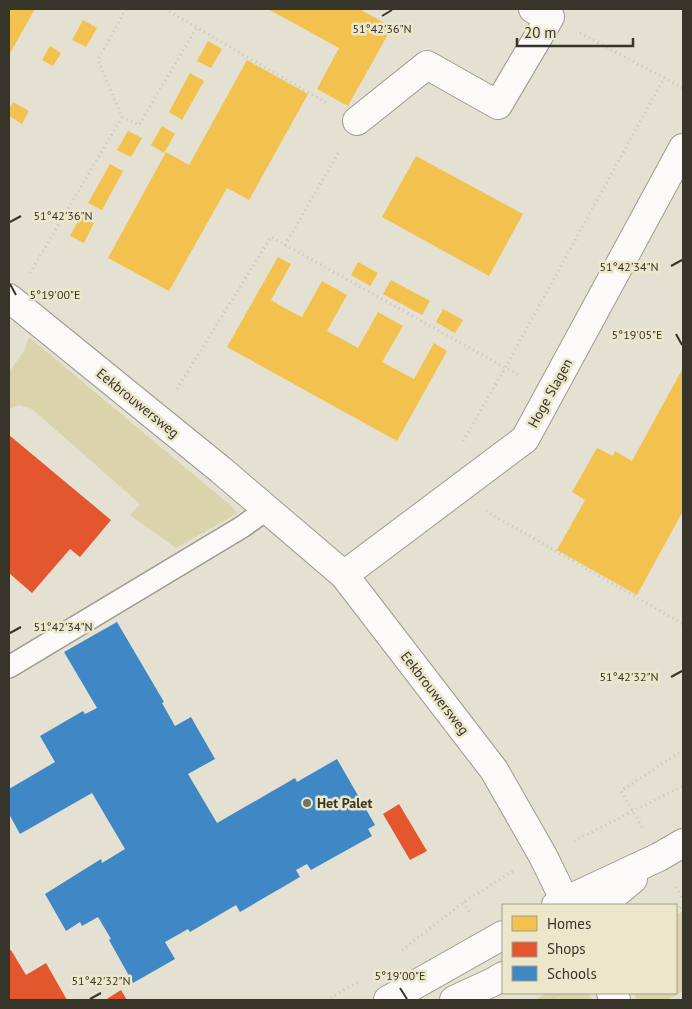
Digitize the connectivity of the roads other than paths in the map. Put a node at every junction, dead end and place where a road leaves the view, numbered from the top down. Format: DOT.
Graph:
graph roads {
  1 [pos="542,13"];
  2 [pos="357,121"];
  3 [pos="683,148"];
  4 [pos="11,300"];
  5 [pos="266,509"];
  6 [pos="344,575"];
  7 [pos="9,667"];
  8 [pos="683,843"];
  9 [pos="660,857"];
  10 [pos="563,904"];
  11 [pos="603,904"];
  12 [pos="502,936"];
  13 [pos="502,977"];
  14 [pos="388,1000"];
  15 [pos="454,1000"];
  1 -- 2 [label="street"];
  3 -- 6 [label="street, Hoge Slagen"];
  4 -- 5 [label="street, Eekbrouwersweg"];
  5 -- 6 [label="street, Eekbrouwersweg"];
  5 -- 7 [label="lane"];
  6 -- 10 [label="street, Eekbrouwersweg"];
  8 -- 9 [label="street"];
  9 -- 10 [label="street"];
  9 -- 11 [label="street"];
  12 -- 14 [label="street"];
  13 -- 15 [label="street"];
}
